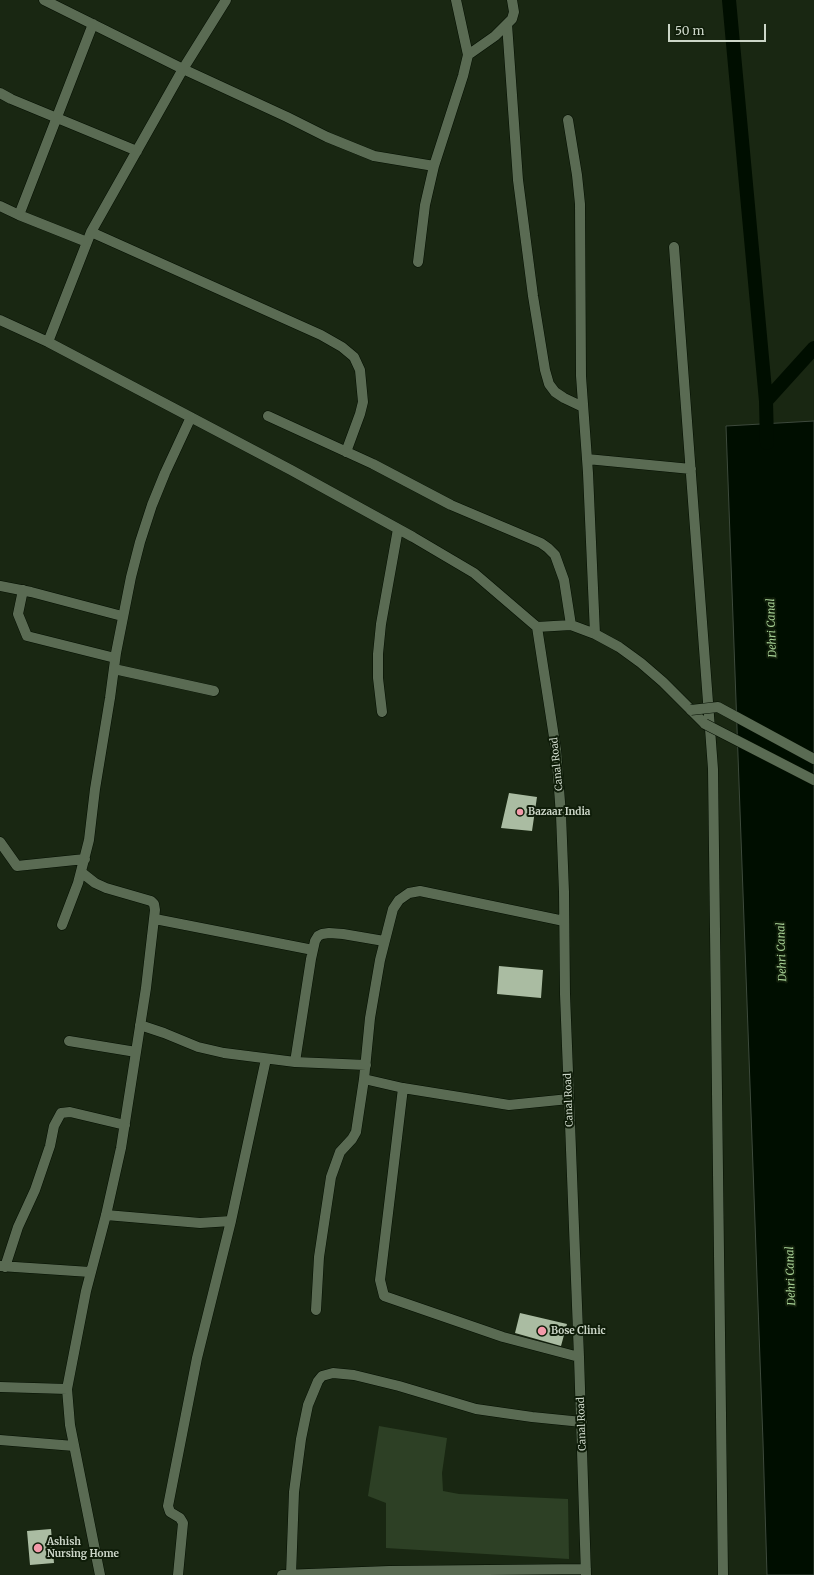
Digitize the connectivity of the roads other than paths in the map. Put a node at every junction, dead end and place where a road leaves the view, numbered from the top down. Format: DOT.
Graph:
graph roads {
  1 [pos="44,0"];
  2 [pos="226,0"];
  3 [pos="456,0"];
  4 [pos="512,0"];
  5 [pos="93,24"];
  6 [pos="507,24"];
  7 [pos="468,55"];
  8 [pos="183,69"];
  9 [pos="0,93"];
  10 [pos="57,118"];
  11 [pos="568,120"];
  12 [pos="137,151"];
  13 [pos="434,166"];
  14 [pos="0,206"];
  15 [pos="19,215"];
  16 [pos="89,237"];
  17 [pos="674,247"];
  18 [pos="418,262"];
  19 [pos="0,320"];
  20 [pos="48,342"];
  21 [pos="583,407"];
  22 [pos="268,416"];
  23 [pos="191,417"];
  24 [pos="346,452"];
  25 [pos="587,459"];
  26 [pos="691,469"];
  27 [pos="398,529"];
  28 [pos="0,586"];
  29 [pos="23,590"];
  30 [pos="122,616"];
  31 [pos="571,625"];
  32 [pos="537,627"];
  33 [pos="595,634"];
  34 [pos="115,658"];
  35 [pos="114,669"];
  36 [pos="214,692"];
  37 [pos="691,710"];
  38 [pos="382,712"];
  39 [pos="814,759"];
  40 [pos="814,780"];
  41 [pos="0,842"];
  42 [pos="85,859"];
  43 [pos="82,872"];
  44 [pos="155,919"];
  45 [pos="564,921"];
  46 [pos="62,924"];
  47 [pos="384,942"];
  48 [pos="313,950"];
  49 [pos="140,1025"];
  50 [pos="68,1041"];
  51 [pos="136,1052"];
  52 [pos="266,1059"];
  53 [pos="295,1062"];
  54 [pos="366,1065"];
  55 [pos="364,1079"];
  56 [pos="403,1088"];
  57 [pos="569,1099"];
  58 [pos="125,1125"];
  59 [pos="106,1215"];
  60 [pos="231,1220"];
  61 [pos="3,1266"];
  62 [pos="90,1272"];
  63 [pos="316,1310"];
  64 [pos="580,1357"];
  65 [pos="0,1386"];
  66 [pos="67,1389"];
  67 [pos="582,1422"];
  68 [pos="0,1440"];
  69 [pos="74,1446"];
  70 [pos="586,1572"];
  71 [pos="100,1575"];
  72 [pos="178,1575"];
  73 [pos="282,1575"];
  74 [pos="291,1575"];
  75 [pos="723,1575"];
  1 -- 5 [label="street"];
  2 -- 8 [label="street"];
  3 -- 7 [label="street"];
  4 -- 6 [label="street"];
  5 -- 8 [label="street"];
  5 -- 10 [label="street"];
  6 -- 7 [label="street"];
  6 -- 21 [label="street"];
  7 -- 13 [label="street"];
  8 -- 12 [label="street"];
  8 -- 13 [label="street"];
  9 -- 10 [label="street"];
  10 -- 12 [label="street"];
  10 -- 15 [label="street"];
  11 -- 21 [label="street"];
  12 -- 16 [label="street"];
  13 -- 18 [label="street"];
  14 -- 15 [label="street"];
  15 -- 16 [label="street"];
  16 -- 20 [label="street"];
  16 -- 24 [label="street"];
  17 -- 26 [label="street"];
  19 -- 20 [label="street"];
  20 -- 23 [label="street"];
  21 -- 25 [label="street"];
  22 -- 24 [label="street"];
  23 -- 27 [label="street"];
  23 -- 30 [label="street"];
  24 -- 31 [label="street"];
  25 -- 26 [label="street"];
  25 -- 33 [label="street"];
  26 -- 75 [label="street"];
  27 -- 32 [label="street"];
  27 -- 38 [label="street"];
  28 -- 29 [label="street"];
  29 -- 30 [label="street"];
  29 -- 34 [label="street"];
  30 -- 34 [label="street"];
  31 -- 32 [label="street"];
  31 -- 33 [label="street"];
  32 -- 45 [label="street, Canal Road"];
  33 -- 37 [label="street"];
  34 -- 35 [label="street"];
  35 -- 36 [label="street"];
  35 -- 42 [label="street"];
  37 -- 39 [label="street, bridge"];
  37 -- 40 [label="street, bridge"];
  41 -- 42 [label="street"];
  42 -- 43 [label="street"];
  43 -- 44 [label="street"];
  43 -- 46 [label="street"];
  44 -- 48 [label="street"];
  44 -- 49 [label="street"];
  45 -- 47 [label="street"];
  45 -- 57 [label="street, Canal Road"];
  47 -- 48 [label="street"];
  47 -- 54 [label="street"];
  48 -- 53 [label="street"];
  49 -- 51 [label="street"];
  49 -- 52 [label="street"];
  50 -- 51 [label="street"];
  51 -- 58 [label="street"];
  52 -- 53 [label="street"];
  52 -- 60 [label="street"];
  53 -- 54 [label="street"];
  54 -- 55 [label="street"];
  55 -- 56 [label="street"];
  55 -- 63 [label="street"];
  56 -- 57 [label="street"];
  56 -- 64 [label="street"];
  57 -- 64 [label="street, Canal Road"];
  58 -- 59 [label="street"];
  58 -- 61 [label="street"];
  59 -- 60 [label="street"];
  59 -- 62 [label="street"];
  60 -- 72 [label="street"];
  61 -- 62 [label="street"];
  62 -- 66 [label="street"];
  64 -- 67 [label="street, Canal Road"];
  65 -- 66 [label="street"];
  66 -- 69 [label="street"];
  67 -- 70 [label="street, Canal Road"];
  67 -- 74 [label="street"];
  68 -- 69 [label="street"];
  69 -- 71 [label="street"];
  70 -- 74 [label="street"];
  73 -- 74 [label="street"];
}
